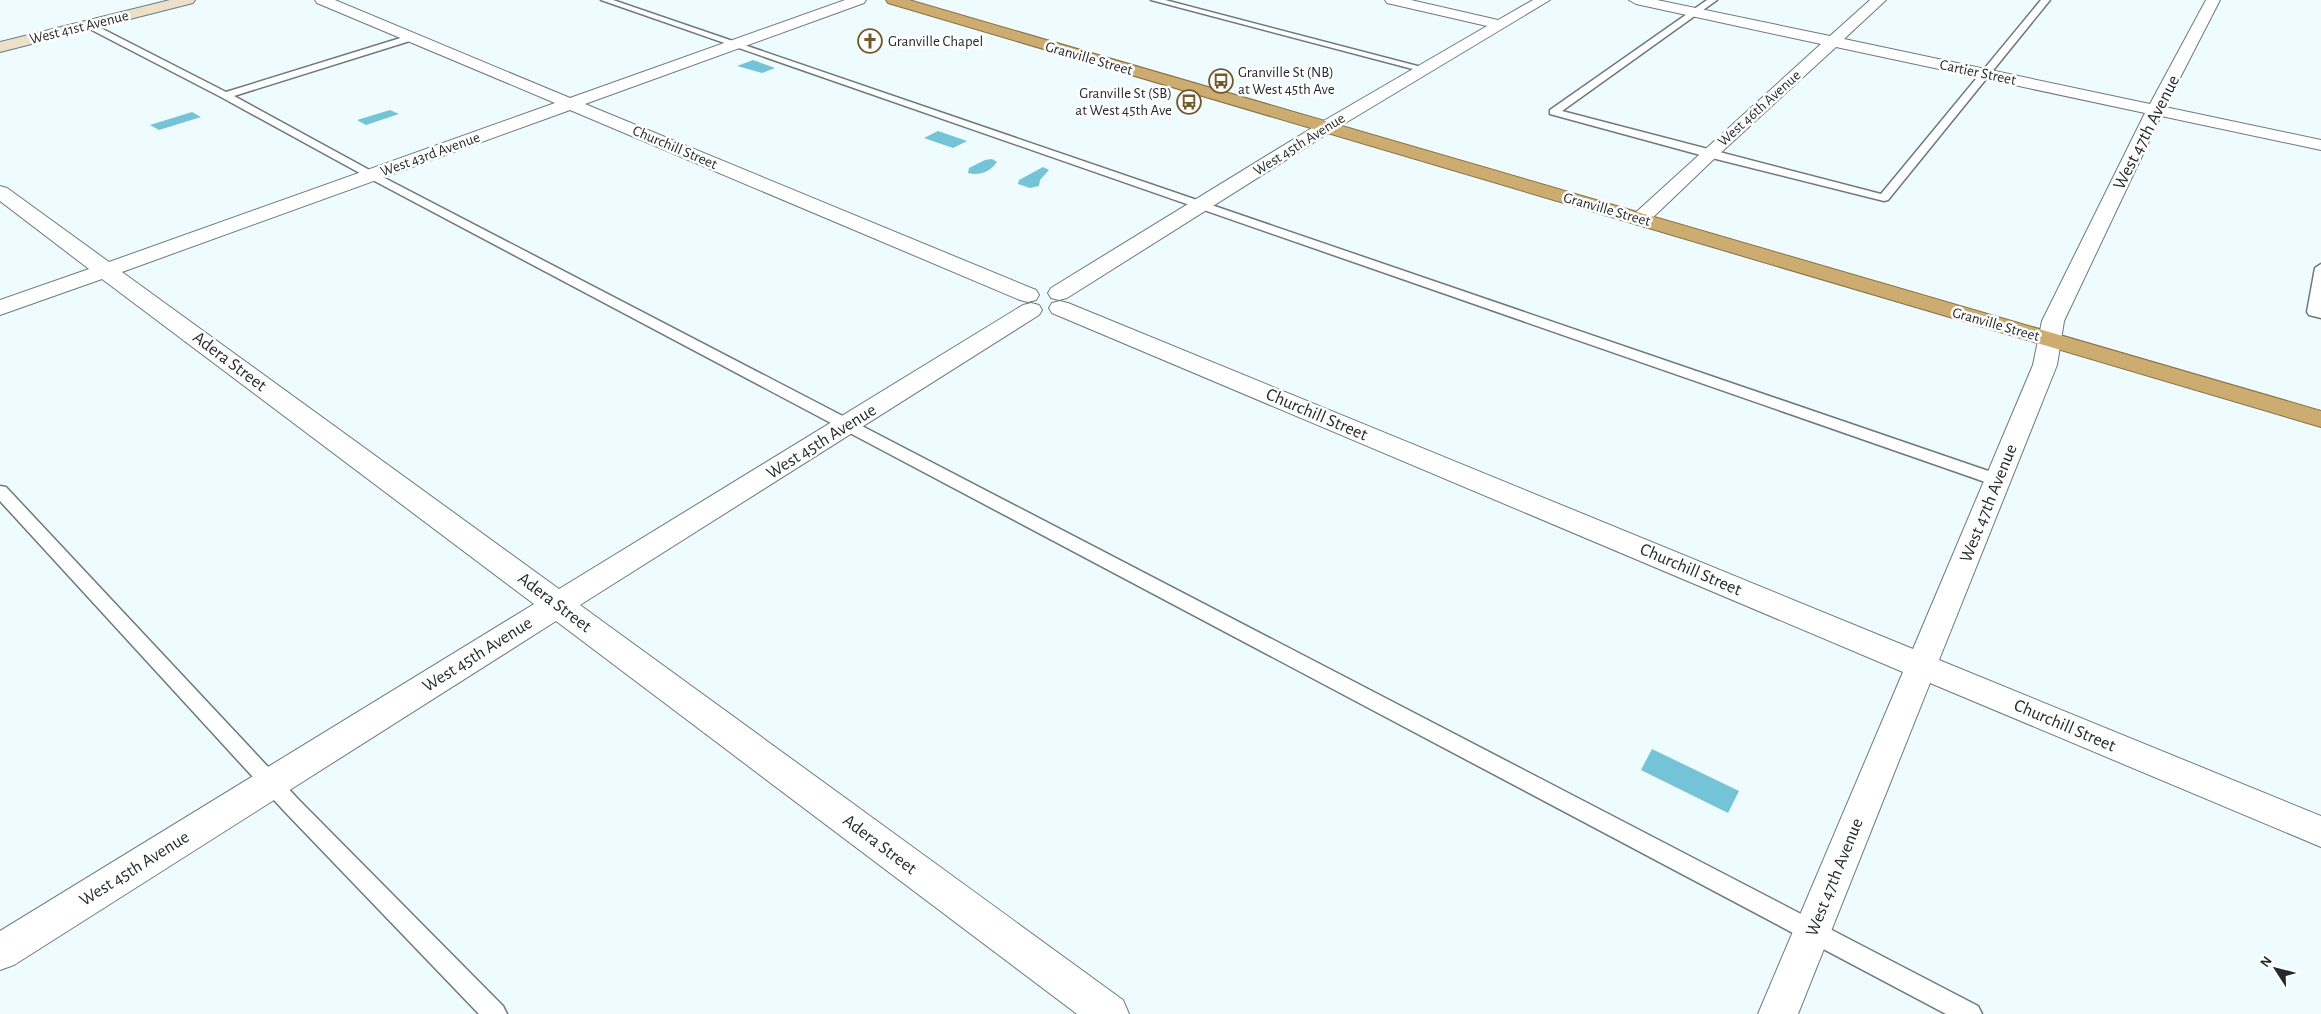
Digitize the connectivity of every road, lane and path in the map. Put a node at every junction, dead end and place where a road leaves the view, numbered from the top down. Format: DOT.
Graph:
graph roads {
  1 [pos="188,0"];
  2 [pos="322,0"];
  3 [pos="605,0"];
  4 [pos="859,0"];
  5 [pos="893,0"];
  6 [pos="1155,0"];
  7 [pos="1392,0"];
  8 [pos="1543,0"];
  9 [pos="1636,0"];
  10 [pos="1714,0"];
  11 [pos="1879,0"];
  12 [pos="2046,0"];
  13 [pos="2214,0"];
  14 [pos="1696,13"];
  15 [pos="90,25"];
  16 [pos="1500,25"];
  17 [pos="410,38"];
  18 [pos="1832,42"];
  19 [pos="734,44"];
  20 [pos="0,47"];
  21 [pos="1424,69"];
  22 [pos="1985,74"];
  23 [pos="224,94"];
  24 [pos="570,103"];
  25 [pos="2156,110"];
  26 [pos="1326,127"];
  27 [pos="2321,145"];
  28 [pos="1708,154"];
  29 [pos="371,175"];
  30 [pos="0,192"];
  31 [pos="1200,205"];
  32 [pos="1640,219"];
  33 [pos="2321,268"];
  34 [pos="106,270"];
  35 [pos="1060,300"];
  36 [pos="1030,302"];
  37 [pos="0,308"];
  38 [pos="2321,314"];
  39 [pos="2050,340"];
  40 [pos="2321,419"];
  41 [pos="848,424"];
  42 [pos="1997,480"];
  43 [pos="0,492"];
  44 [pos="557,605"];
  45 [pos="1922,665"];
  46 [pos="270,783"];
  47 [pos="2321,832"];
  48 [pos="1812,930"];
  49 [pos="0,952"];
  50 [pos="495,1014"];
  51 [pos="1109,1014"];
  52 [pos="1778,1014"];
  53 [pos="1970,1014"];
  1 -- 15 [label="main road, West 41st Avenue"];
  2 -- 17 [label="street, Churchill Street"];
  3 -- 19 [label="lane"];
  4 -- 19 [label="street, West 43rd Avenue"];
  5 -- 26 [label="highway, Granville Street"];
  6 -- 21 [label="lane"];
  7 -- 16 [label="street"];
  8 -- 16 [label="street, West 45th Avenue"];
  9 -- 14 [label="street, Cartier Street"];
  10 -- 14 [label="lane"];
  11 -- 18 [label="street, West 46th Avenue"];
  12 -- 22 [label="lane"];
  13 -- 25 [label="street, West 47th Avenue"];
  14 -- 18 [label="street, Cartier Street"];
  14 -- 28 [label="lane"];
  15 -- 20 [label="main road, West 41st Avenue"];
  15 -- 23 [label="lane"];
  16 -- 21 [label="street, West 45th Avenue"];
  17 -- 23 [label="lane"];
  17 -- 24 [label="street, Churchill Street"];
  18 -- 22 [label="street, Cartier Street"];
  18 -- 28 [label="street, West 46th Avenue"];
  19 -- 24 [label="street, West 43rd Avenue"];
  19 -- 31 [label="lane"];
  21 -- 26 [label="street, West 45th Avenue"];
  22 -- 25 [label="street, Cartier Street"];
  22 -- 28 [label="lane"];
  23 -- 29 [label="lane"];
  24 -- 29 [label="street, West 43rd Avenue"];
  24 -- 36 [label="street, Churchill Street"];
  25 -- 27 [label="street, Cartier Street"];
  25 -- 39 [label="street, West 47th Avenue"];
  26 -- 31 [label="street, West 45th Avenue"];
  26 -- 32 [label="highway, Granville Street"];
  28 -- 32 [label="street, West 46th Avenue"];
  29 -- 34 [label="street, West 43rd Avenue"];
  29 -- 41 [label="lane"];
  30 -- 34 [label="street, Adera Street"];
  31 -- 35 [label="street, West 45th Avenue"];
  31 -- 42 [label="lane"];
  32 -- 39 [label="highway, Granville Street"];
  33 -- 38 [label="lane"];
  34 -- 37 [label="street, West 43rd Avenue"];
  34 -- 44 [label="street, Adera Street"];
  35 -- 36 [label="street"];
  35 -- 45 [label="street, Churchill Street"];
  36 -- 41 [label="street, West 45th Avenue"];
  39 -- 40 [label="highway, Granville Street"];
  39 -- 42 [label="street, West 47th Avenue"];
  41 -- 44 [label="street, West 45th Avenue"];
  41 -- 48 [label="lane"];
  42 -- 45 [label="street, West 47th Avenue"];
  43 -- 46 [label="lane"];
  44 -- 46 [label="street, West 45th Avenue"];
  44 -- 51 [label="street, Adera Street"];
  45 -- 47 [label="street, Churchill Street"];
  45 -- 48 [label="street, West 47th Avenue"];
  46 -- 49 [label="street, West 45th Avenue"];
  46 -- 50 [label="lane"];
  48 -- 52 [label="street, West 47th Avenue"];
  48 -- 53 [label="lane"];
}
